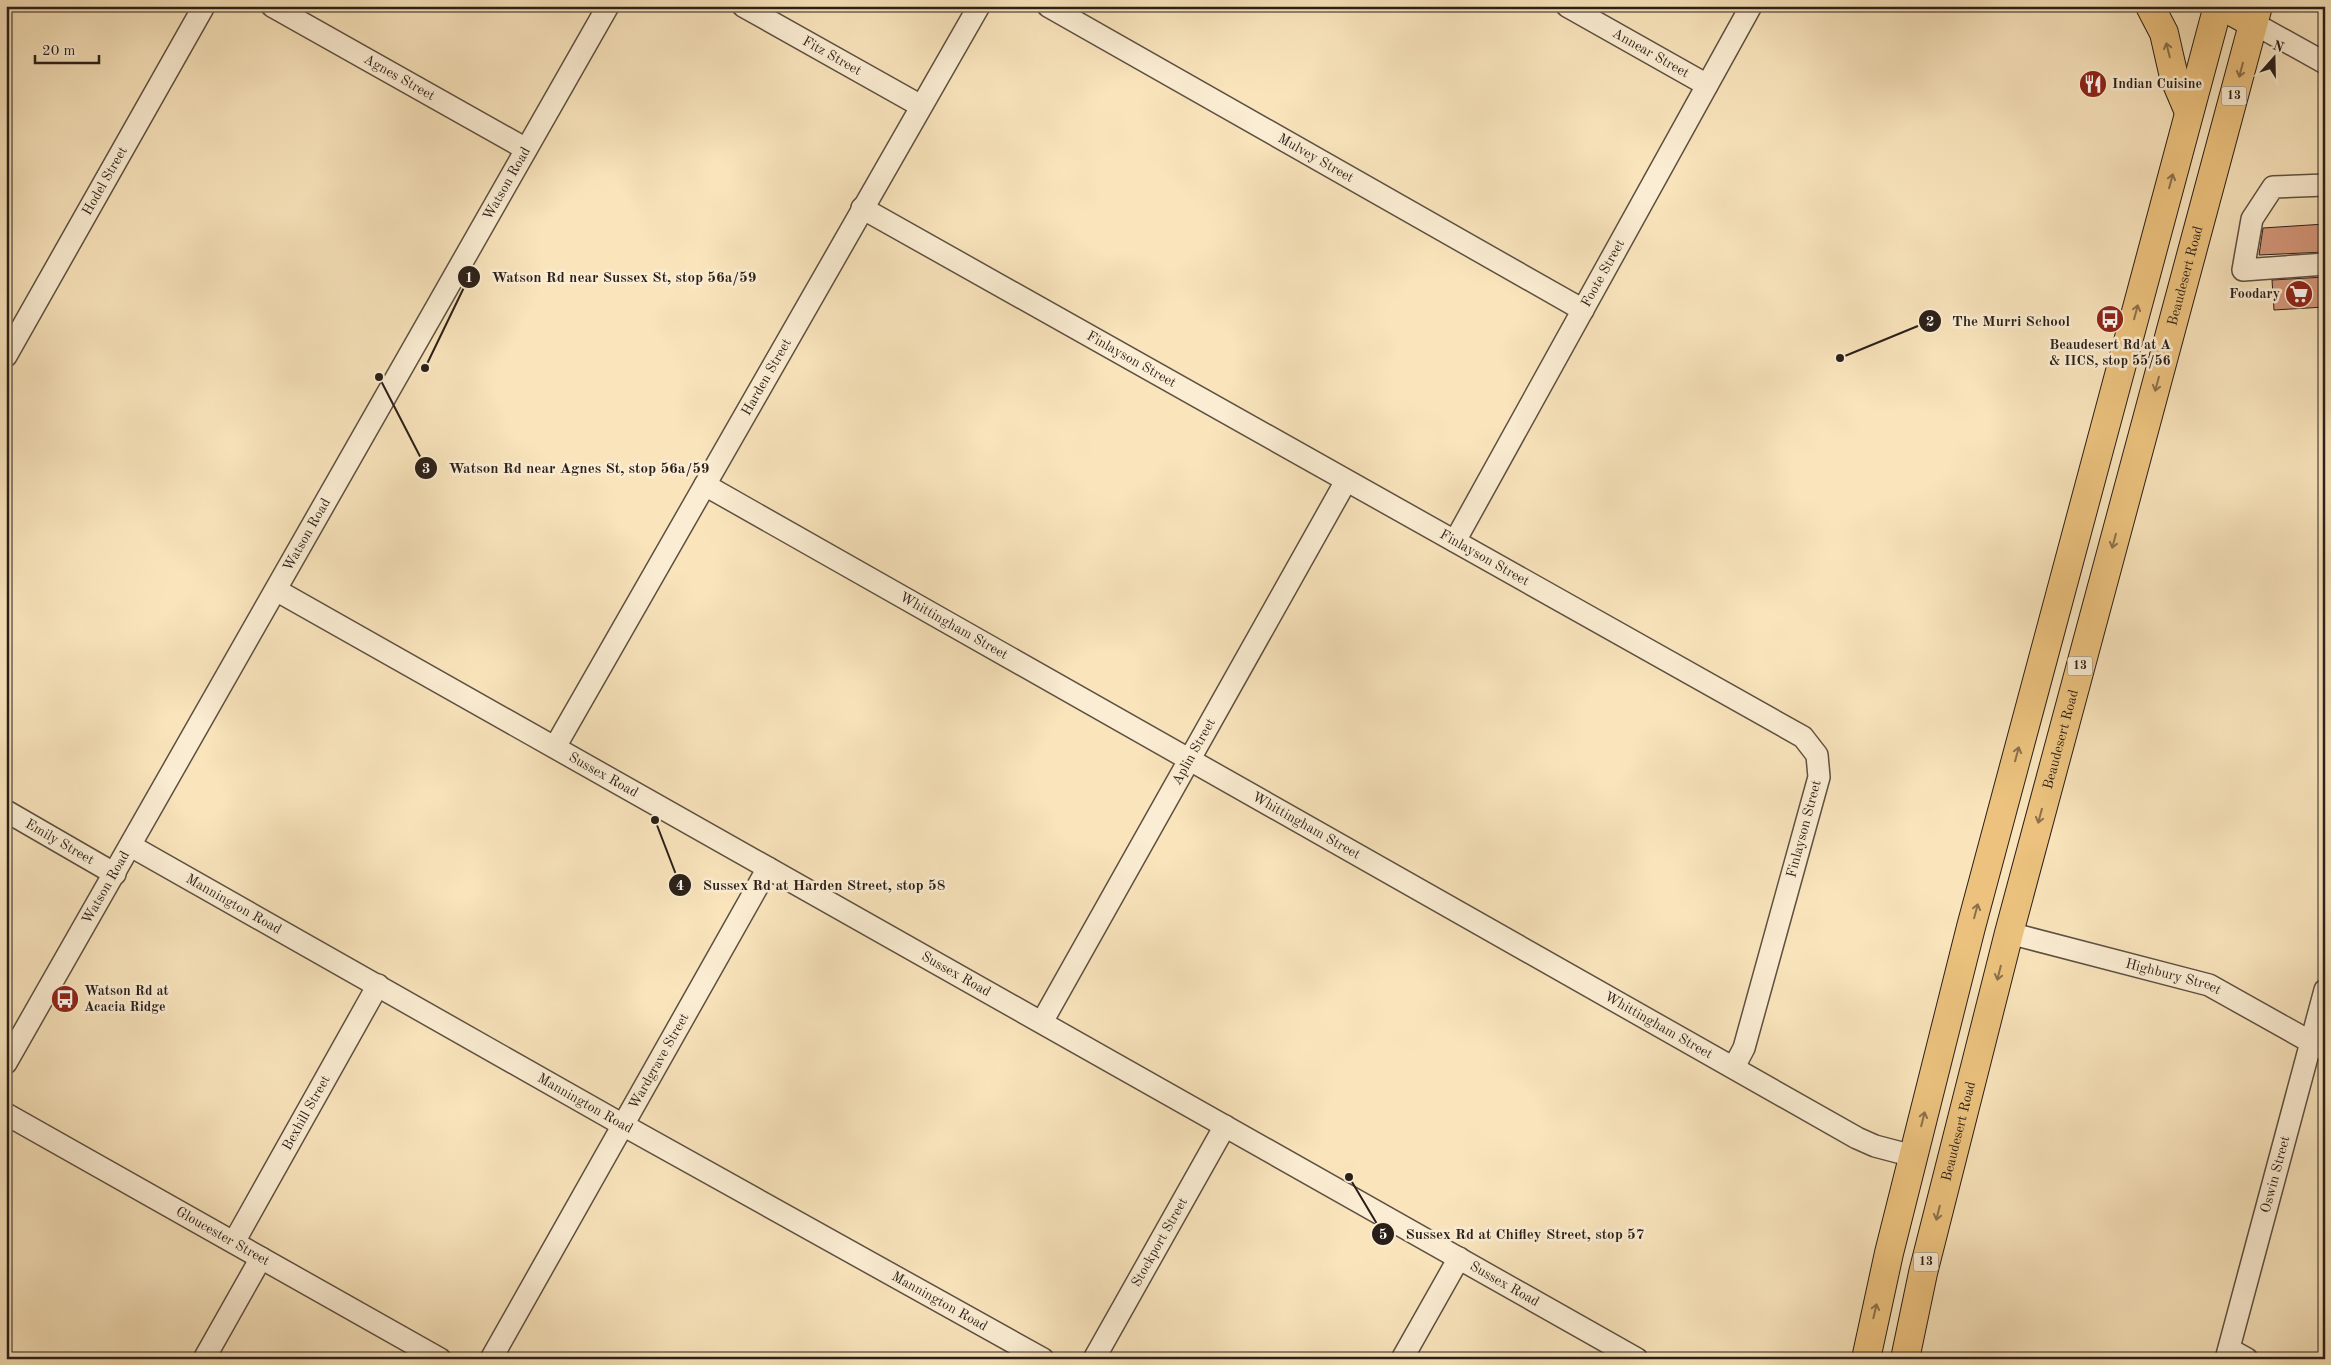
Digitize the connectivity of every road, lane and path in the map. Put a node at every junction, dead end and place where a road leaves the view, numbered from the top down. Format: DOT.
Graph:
graph roads {
  1 [pos="204,6"];
  2 [pos="272,6"];
  3 [pos="608,6"];
  4 [pos="744,6"];
  5 [pos="979,6"];
  6 [pos="1048,6"];
  7 [pos="1567,6"];
  8 [pos="1751,6"];
  9 [pos="2150,6"];
  10 [pos="2218,6"];
  11 [pos="2222,6"];
  12 [pos="2256,15"];
  13 [pos="2325,63"];
  14 [pos="1707,86"];
  15 [pos="921,106"];
  16 [pos="2189,112"];
  17 [pos="526,149"];
  18 [pos="2325,185"];
  19 [pos="862,208"];
  20 [pos="2325,264"];
  21 [pos="1583,310"];
  22 [pos="6,356"];
  23 [pos="1346,481"];
  24 [pos="705,485"];
  25 [pos="1455,541"];
  26 [pos="276,590"];
  27 [pos="555,747"];
  28 [pos="1191,760"];
  29 [pos="6,811"];
  30 [pos="131,846"];
  31 [pos="768,868"];
  32 [pos="115,874"];
  33 [pos="2009,933"];
  34 [pos="378,985"];
  35 [pos="2325,990"];
  36 [pos="1042,1022"];
  37 [pos="2318,1046"];
  38 [pos="6,1063"];
  39 [pos="1734,1067"];
  40 [pos="6,1114"];
  41 [pos="623,1125"];
  42 [pos="1225,1126"];
  43 [pos="1913,1156"];
  44 [pos="234,1242"];
  45 [pos="261,1258"];
  46 [pos="1459,1258"];
  47 [pos="2234,1355"];
  48 [pos="204,1359"];
  49 [pos="440,1359"];
  50 [pos="491,1359"];
  51 [pos="1043,1359"];
  52 [pos="1094,1359"];
  53 [pos="1402,1359"];
  54 [pos="1637,1359"];
  55 [pos="1866,1359"];
  56 [pos="1905,1359"];
  1 -- 22 [label="street, Hodel Street"];
  2 -- 17 [label="street, Agnes Street"];
  3 -- 17 [label="street, Watson Road"];
  4 -- 15 [label="street, Fitz Street"];
  5 -- 15 [label="street, Harden Street"];
  6 -- 21 [label="street, Mulvey Street"];
  7 -- 14 [label="street, Annear Street"];
  8 -- 14 [label="street, Foote Street"];
  16 -- 9 [label="main road, one-way"];
  10 -- 16 [label="main road"];
  11 -- 12 [label="main road"];
  12 -- 13 [label="street"];
  12 -- 33 [label="main road, Beaudesert Road / 13, one-way"];
  14 -- 21 [label="street, Foote Street"];
  15 -- 19 [label="street, Harden Street"];
  43 -- 16 [label="main road, one-way"];
  17 -- 26 [label="street, Watson Road"];
  18 -- 20 [label="street"];
  19 -- 23 [label="street, Finlayson Street"];
  19 -- 24 [label="street, Harden Street"];
  21 -- 25 [label="street, Foote Street"];
  23 -- 25 [label="street, Finlayson Street"];
  23 -- 28 [label="street, Aplin Street"];
  24 -- 27 [label="street, Harden Street"];
  24 -- 28 [label="street, Whittingham Street"];
  25 -- 39 [label="street, Finlayson Street"];
  26 -- 27 [label="street, Sussex Road"];
  26 -- 30 [label="street, Watson Road"];
  27 -- 31 [label="street, Sussex Road"];
  28 -- 36 [label="street, Aplin Street"];
  28 -- 39 [label="street, Whittingham Street"];
  29 -- 32 [label="street, Emily Street"];
  30 -- 32 [label="street, Watson Road"];
  30 -- 34 [label="street, Mannington Road"];
  31 -- 36 [label="street, Sussex Road"];
  31 -- 41 [label="street, Wardgrave Street"];
  32 -- 38 [label="street, Watson Road"];
  33 -- 37 [label="street, Highbury Street"];
  33 -- 56 [label="main road, Beaudesert Road / 13, one-way"];
  34 -- 41 [label="street, Mannington Road"];
  34 -- 44 [label="street, Bexhill Street"];
  35 -- 37 [label="street, Oswin Street"];
  36 -- 42 [label="street, Sussex Road"];
  37 -- 47 [label="street, Oswin Street"];
  39 -- 43 [label="street, Whittingham Street"];
  40 -- 44 [label="street, Gloucester Street"];
  41 -- 50 [label="street, Wardgrave Street"];
  41 -- 51 [label="street, Mannington Road"];
  42 -- 46 [label="street, Sussex Road"];
  42 -- 52 [label="street, Stockport Street"];
  55 -- 43 [label="main road, one-way"];
  44 -- 45 [label="street, Gloucester Street"];
  45 -- 48 [label="street"];
  45 -- 49 [label="street, Gloucester Street"];
  46 -- 53 [label="street"];
  46 -- 54 [label="street, Sussex Road"];
}
